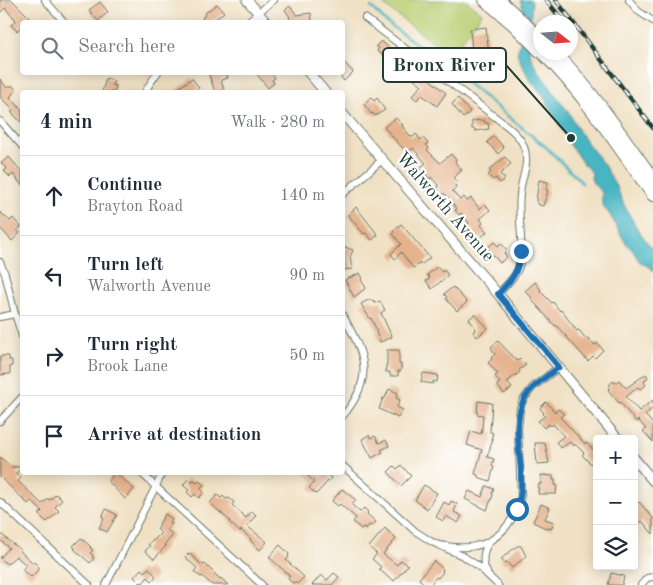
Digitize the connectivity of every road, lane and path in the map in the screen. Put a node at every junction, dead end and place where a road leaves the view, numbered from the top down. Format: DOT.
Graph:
graph roads {
  1 [pos="45,0"];
  2 [pos="247,0"];
  3 [pos="274,0"];
  4 [pos="485,0"];
  5 [pos="499,0"];
  6 [pos="629,0"];
  7 [pos="258,13"];
  8 [pos="365,18"];
  9 [pos="62,20"];
  10 [pos="249,20"];
  11 [pos="264,20"];
  12 [pos="653,22"];
  13 [pos="528,31"];
  14 [pos="549,60"];
  15 [pos="562,60"];
  16 [pos="156,75"];
  17 [pos="311,75"];
  18 [pos="146,90"];
  19 [pos="323,90"];
  20 [pos="345,116"];
  21 [pos="0,121"];
  22 [pos="20,144"];
  23 [pos="383,159"];
  24 [pos="653,179"];
  25 [pos="345,192"];
  26 [pos="653,195"];
  27 [pos="0,262"];
  28 [pos="498,294"];
  29 [pos="15,314"];
  30 [pos="0,317"];
  31 [pos="345,319"];
  32 [pos="20,330"];
  33 [pos="559,367"];
  34 [pos="20,399"];
  35 [pos="345,413"];
  36 [pos="0,421"];
  37 [pos="615,435"];
  38 [pos="638,463"];
  39 [pos="345,468"];
  40 [pos="143,475"];
  41 [pos="162,475"];
  42 [pos="653,481"];
  43 [pos="156,487"];
  44 [pos="0,502"];
  45 [pos="490,540"];
  46 [pos="439,545"];
  47 [pos="489,576"];
  48 [pos="653,577"];
  49 [pos="89,585"];
  50 [pos="106,585"];
  51 [pos="262,585"];
  52 [pos="498,585"];
  53 [pos="641,585"];
  1 -- 9 [label="street"];
  2 -- 7 [label="street"];
  3 -- 7 [label="street"];
  4 -- 13 [label="highway"];
  5 -- 13 [label="highway"];
  6 -- 12 [label="street"];
  7 -- 10 [label="street"];
  7 -- 11 [label="street"];
  8 -- 28 [label="street"];
  14 -- 26 [label="highway"];
  15 -- 24 [label="highway"];
  16 -- 18 [label="street"];
  17 -- 19 [label="street"];
  20 -- 23 [label="street, Walworth Avenue"];
  21 -- 22 [label="street"];
  23 -- 25 [label="street"];
  23 -- 28 [label="street, Walworth Avenue"];
  27 -- 29 [label="street"];
  28 -- 33 [label="street, Walworth Avenue"];
  29 -- 30 [label="street"];
  29 -- 32 [label="street"];
  31 -- 35 [label="street"];
  33 -- 37 [label="street, Walworth Avenue"];
  33 -- 45 [label="street"];
  34 -- 36 [label="street"];
  38 -- 42 [label="street"];
  39 -- 46 [label="street"];
  40 -- 43 [label="street"];
  41 -- 43 [label="street"];
  43 -- 50 [label="street"];
  43 -- 51 [label="street"];
  44 -- 49 [label="street"];
  45 -- 46 [label="street"];
  45 -- 47 [label="street"];
  46 -- 47 [label="street"];
  47 -- 52 [label="street"];
  48 -- 53 [label="street"];
}
